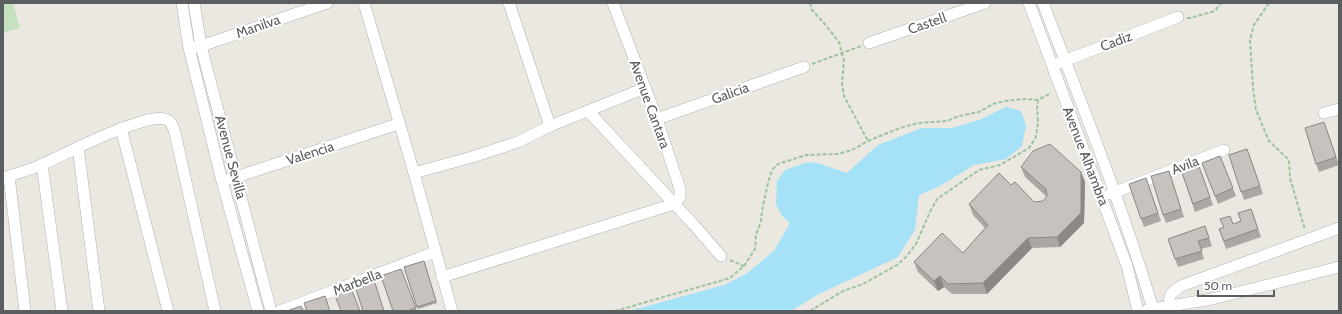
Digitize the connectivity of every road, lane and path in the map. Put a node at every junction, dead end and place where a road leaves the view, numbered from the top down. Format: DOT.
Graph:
graph roads {
  1 [pos="182,3"];
  2 [pos="194,3"];
  3 [pos="326,3"];
  4 [pos="364,3"];
  5 [pos="509,3"];
  6 [pos="613,3"];
  7 [pos="810,3"];
  8 [pos="985,3"];
  9 [pos="1029,3"];
  10 [pos="1043,3"];
  11 [pos="1220,3"];
  12 [pos="1268,3"];
  13 [pos="1178,17"];
  14 [pos="869,43"];
  15 [pos="201,46"];
  16 [pos="189,48"];
  17 [pos="842,52"];
  18 [pos="1065,61"];
  19 [pos="1053,66"];
  20 [pos="804,67"];
  21 [pos="645,88"];
  22 [pos="1060,89"];
  23 [pos="1038,100"];
  24 [pos="1339,108"];
  25 [pos="588,112"];
  26 [pos="1324,113"];
  27 [pos="656,120"];
  28 [pos="398,124"];
  29 [pos="550,126"];
  30 [pos="121,128"];
  31 [pos="868,141"];
  32 [pos="78,147"];
  33 [pos="1224,150"];
  34 [pos="42,164"];
  35 [pos="414,173"];
  36 [pos="6,177"];
  37 [pos="236,177"];
  38 [pos="222,181"];
  39 [pos="1115,191"];
  40 [pos="1102,197"];
  41 [pos="674,204"];
  42 [pos="1339,228"];
  43 [pos="1308,239"];
  44 [pos="435,252"];
  45 [pos="721,256"];
  46 [pos="744,266"];
  47 [pos="1339,267"];
  48 [pos="442,277"];
  49 [pos="1170,307"];
  50 [pos="1153,309"];
  51 [pos="25,311"];
  52 [pos="62,311"];
  53 [pos="99,311"];
  54 [pos="168,311"];
  55 [pos="215,311"];
  56 [pos="258,311"];
  57 [pos="272,311"];
  58 [pos="280,311"];
  59 [pos="452,311"];
  60 [pos="615,311"];
  61 [pos="810,311"];
  62 [pos="1138,311"];
  1 -- 16 [label="street, Avenue Sevilla"];
  2 -- 15 [label="street, Avenue Sevilla"];
  3 -- 15 [label="street, Manilva"];
  4 -- 28 [label="street"];
  5 -- 29 [label="street"];
  6 -- 21 [label="street, Avenue Cantara"];
  7 -- 17 [label="path"];
  8 -- 14 [label="street, Castell"];
  9 -- 19 [label="street, Avenue Alhambra"];
  10 -- 18 [label="street, Avenue Alhambra"];
  11 -- 13 [label="path"];
  12 -- 43 [label="path"];
  13 -- 18 [label="street, Cadiz"];
  14 -- 17 [label="path"];
  15 -- 16 [label="street, Manilva"];
  15 -- 37 [label="street, Avenue Sevilla"];
  16 -- 38 [label="street, Avenue Sevilla"];
  17 -- 20 [label="path"];
  17 -- 31 [label="path"];
  18 -- 19 [label="street, Cadiz"];
  18 -- 39 [label="street, Avenue Alhambra"];
  19 -- 22 [label="street, Avenue Alhambra"];
  20 -- 27 [label="street, Galicia"];
  21 -- 25 [label="street"];
  21 -- 27 [label="street, Avenue Cantara"];
  22 -- 23 [label="path"];
  22 -- 40 [label="street, Avenue Alhambra"];
  23 -- 31 [label="path"];
  23 -- 61 [label="path"];
  24 -- 26 [label="street"];
  25 -- 29 [label="street"];
  25 -- 41 [label="street"];
  27 -- 41 [label="street, Avenue Cantara"];
  28 -- 35 [label="street"];
  28 -- 37 [label="street, Valencia"];
  29 -- 35 [label="street"];
  30 -- 32 [label="street"];
  30 -- 54 [label="street"];
  30 -- 55 [label="street"];
  31 -- 46 [label="path"];
  32 -- 34 [label="street"];
  32 -- 53 [label="street"];
  33 -- 39 [label="street, Avila"];
  34 -- 36 [label="street"];
  34 -- 52 [label="street"];
  35 -- 44 [label="street"];
  36 -- 51 [label="street"];
  37 -- 38 [label="street, Valencia"];
  37 -- 57 [label="street, Avenue Sevilla"];
  38 -- 56 [label="street, Avenue Sevilla"];
  39 -- 40 [label="street, Avila"];
  39 -- 50 [label="street, Avenue Alhambra"];
  40 -- 62 [label="street, Avenue Alhambra"];
  41 -- 45 [label="street"];
  41 -- 48 [label="street"];
  42 -- 43 [label="street"];
  43 -- 49 [label="street"];
  44 -- 48 [label="street"];
  44 -- 58 [label="street, Marbella"];
  45 -- 46 [label="path"];
  46 -- 60 [label="path"];
  47 -- 49 [label="street"];
  48 -- 59 [label="street"];
  49 -- 50 [label="street"];
  50 -- 62 [label="street"];
}
